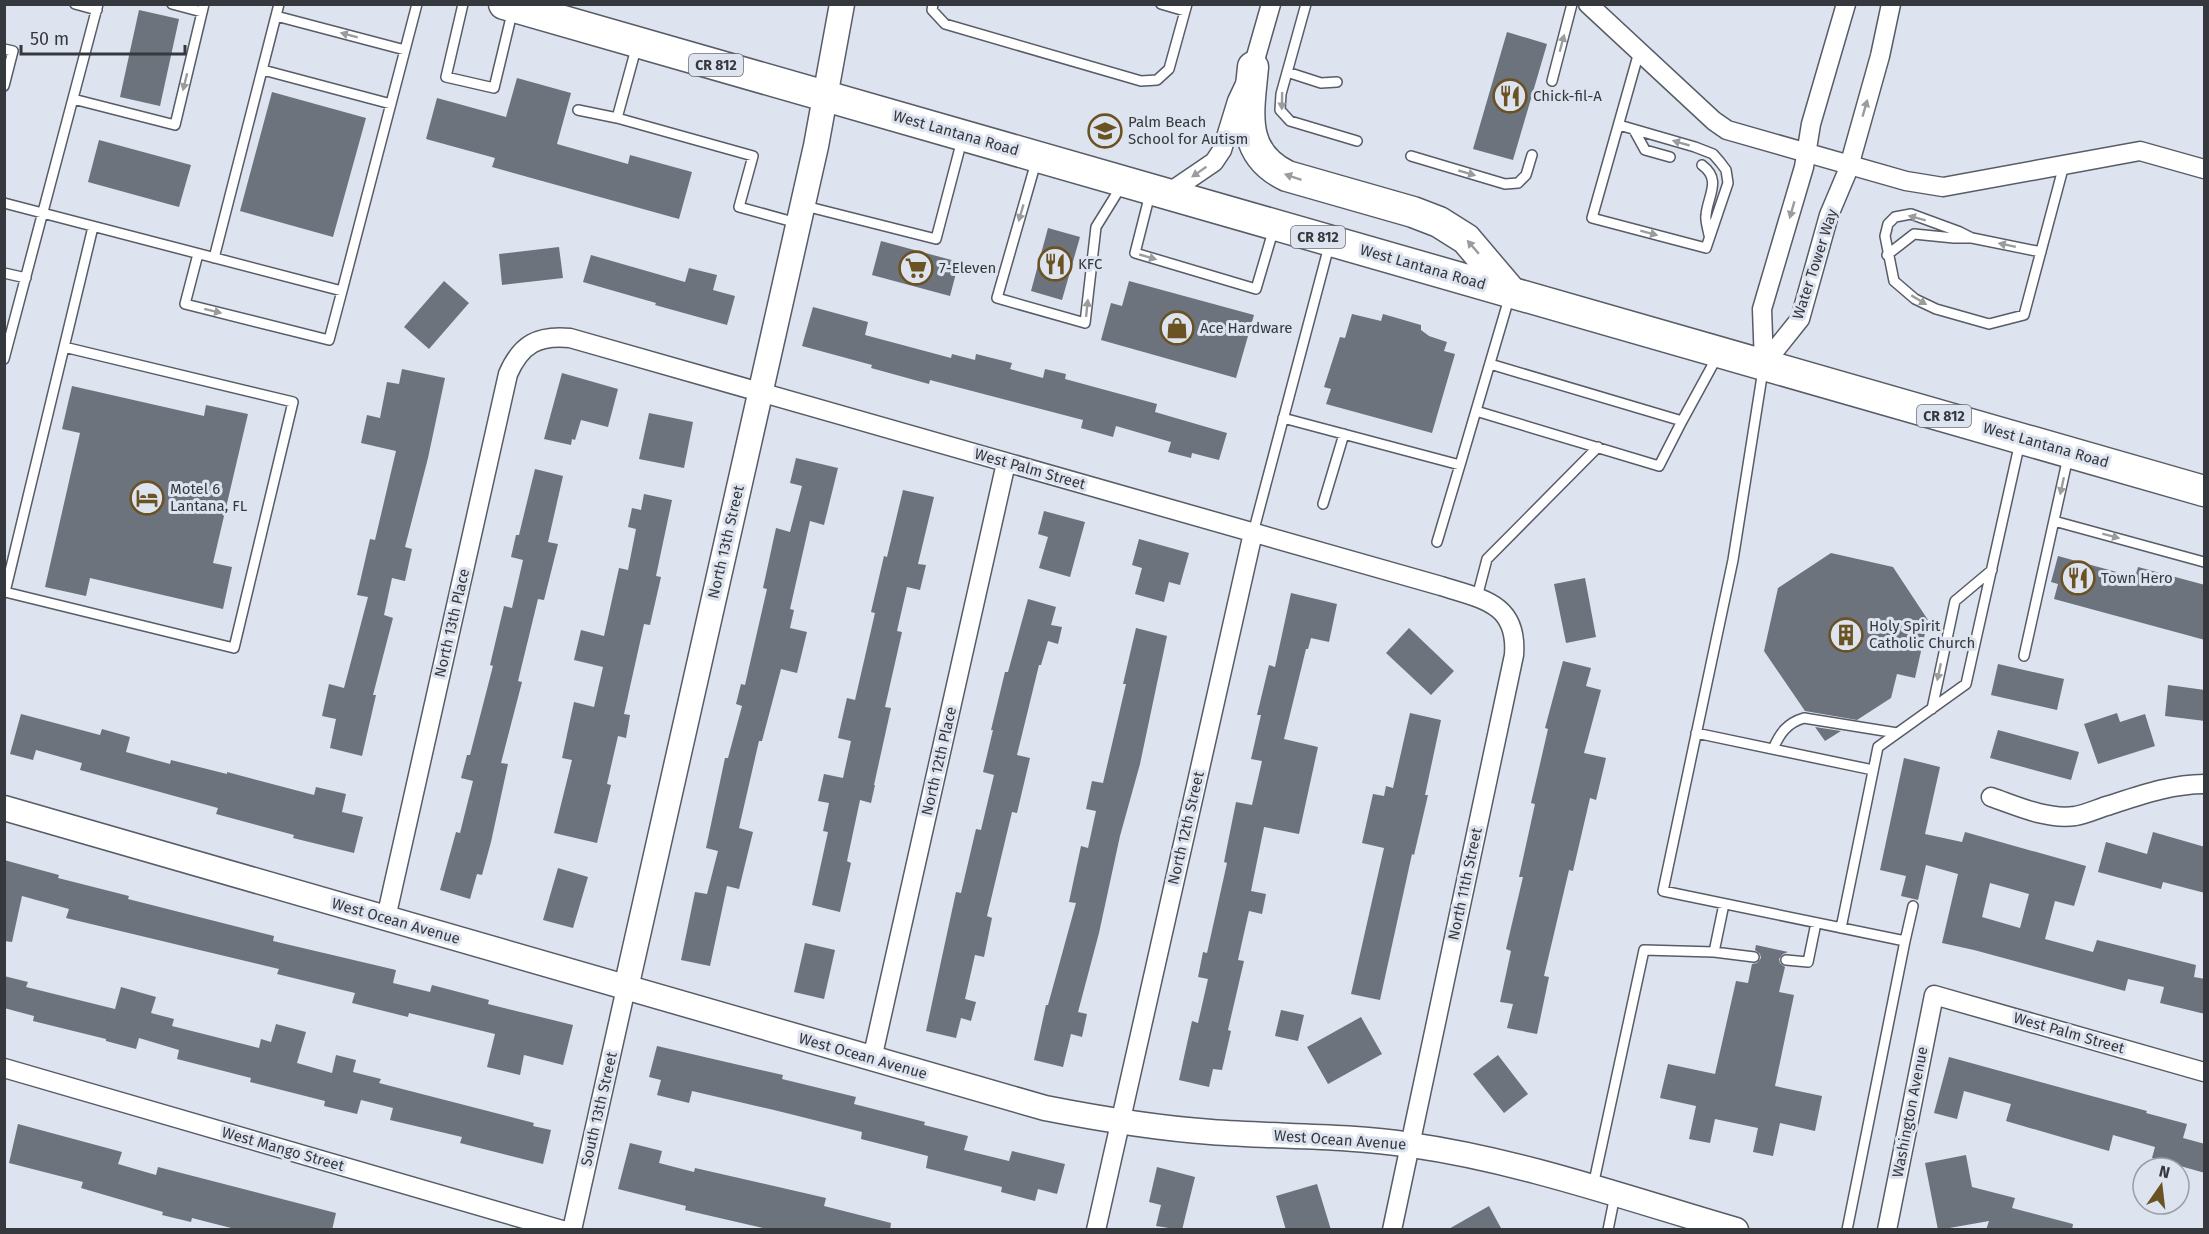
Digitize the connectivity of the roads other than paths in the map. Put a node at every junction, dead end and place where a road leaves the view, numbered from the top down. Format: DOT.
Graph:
graph roads {
  1 [pos="75,4"];
  2 [pos="172,4"];
  3 [pos="279,4"];
  4 [pos="417,4"];
  5 [pos="463,4"];
  6 [pos="842,4"];
  7 [pos="933,4"];
  8 [pos="1161,4"];
  9 [pos="1271,4"];
  10 [pos="1306,4"];
  11 [pos="1572,4"];
  12 [pos="1588,4"];
  13 [pos="1846,4"];
  14 [pos="1891,4"];
  15 [pos="509,6"];
  16 [pos="98,7"];
  17 [pos="203,8"];
  18 [pos="1186,8"];
  19 [pos="276,16"];
  20 [pos="638,43"];
  21 [pos="4,49"];
  22 [pos="405,50"];
  23 [pos="1639,52"];
  24 [pos="1253,67"];
  25 [pos="263,70"];
  26 [pos="1287,72"];
  27 [pos="1552,81"];
  28 [pos="1337,82"];
  29 [pos="4,86"];
  30 [pos="825,96"];
  31 [pos="73,99"];
  32 [pos="391,104"];
  33 [pos="578,110"];
  34 [pos="617,118"];
  35 [pos="1619,125"];
  36 [pos="1634,130"];
  37 [pos="963,136"];
  38 [pos="1357,141"];
  39 [pos="1807,154"];
  40 [pos="1532,155"];
  41 [pos="1411,156"];
  42 [pos="1670,156"];
  43 [pos="1037,157"];
  44 [pos="1702,165"];
  45 [pos="1849,165"];
  46 [pos="2064,165"];
  47 [pos="2205,169"];
  48 [pos="1148,188"];
  49 [pos="4,203"];
  50 [pos="43,214"];
  51 [pos="800,214"];
  52 [pos="1275,225"];
  53 [pos="93,226"];
  54 [pos="1709,237"];
  55 [pos="1972,238"];
  56 [pos="1330,240"];
  57 [pos="2041,252"];
  58 [pos="198,254"];
  59 [pos="1887,255"];
  60 [pos="214,258"];
  61 [pos="4,273"];
  62 [pos="26,278"];
  63 [pos="342,291"];
  64 [pos="1511,292"];
  65 [pos="539,340"];
  66 [pos="64,347"];
  67 [pos="1719,352"];
  68 [pos="4,359"];
  69 [pos="1490,364"];
  70 [pos="1764,364"];
  71 [pos="760,393"];
  72 [pos="1476,411"];
  73 [pos="1283,418"];
  74 [pos="1682,421"];
  75 [pos="1344,434"];
  76 [pos="2021,438"];
  77 [pos="1598,447"];
  78 [pos="2070,452"];
  79 [pos="1006,462"];
  80 [pos="1460,465"];
  81 [pos="2205,491"];
  82 [pos="1323,504"];
  83 [pos="2054,521"];
  84 [pos="1253,532"];
  85 [pos="1437,542"];
  86 [pos="2205,562"];
  87 [pos="1992,570"];
  88 [pos="1477,597"];
  89 [pos="1511,624"];
  90 [pos="2024,656"];
  91 [pos="1932,709"];
  92 [pos="1696,733"];
  93 [pos="1897,733"];
  94 [pos="1773,749"];
  95 [pos="1873,770"];
  96 [pos="2205,784"];
  97 [pos="1991,797"];
  98 [pos="4,808"];
  99 [pos="1724,904"];
  100 [pos="1913,906"];
  101 [pos="386,918"];
  102 [pos="1816,923"];
  103 [pos="1841,928"];
  104 [pos="1905,941"];
  105 [pos="1714,952"];
  106 [pos="1754,957"];
  107 [pos="1786,960"];
  108 [pos="626,988"];
  109 [pos="1934,994"];
  110 [pos="872,1059"];
  111 [pos="4,1068"];
  112 [pos="2205,1072"];
  113 [pos="1120,1122"];
  114 [pos="1410,1144"];
  115 [pos="1604,1191"];
  116 [pos="562,1230"];
  117 [pos="572,1230"];
  118 [pos="1096,1230"];
  119 [pos="1392,1230"];
  120 [pos="1608,1230"];
  121 [pos="1736,1230"];
  122 [pos="1847,1230"];
  123 [pos="1887,1230"];
  1 -- 16 [label="lane"];
  2 -- 17 [label="lane"];
  3 -- 19 [label="lane"];
  4 -- 22 [label="lane"];
  5 -- 15 [label="lane"];
  6 -- 30 [label="street, North 13th Street"];
  7 -- 18 [label="lane"];
  8 -- 18 [label="lane"];
  9 -- 24 [label="street"];
  10 -- 26 [label="lane"];
  27 -- 11 [label="lane, one-way"];
  12 -- 23 [label="street"];
  13 -- 39 [label="street"];
  45 -- 14 [label="street, Water Tower Way, one-way"];
  15 -- 20 [label="main road, West Lantana Road / CR 812"];
  16 -- 31 [label="lane"];
  17 -- 31 [label="lane, one-way"];
  22 -- 19 [label="lane, one-way"];
  19 -- 25 [label="lane"];
  20 -- 30 [label="main road, West Lantana Road / CR 812"];
  20 -- 34 [label="lane"];
  21 -- 29 [label="lane"];
  22 -- 32 [label="lane"];
  23 -- 35 [label="lane"];
  23 -- 39 [label="street"];
  24 -- 48 [label="street, one-way"];
  64 -- 24 [label="main road, one-way"];
  25 -- 32 [label="lane"];
  25 -- 60 [label="lane"];
  26 -- 28 [label="lane"];
  26 -- 38 [label="lane, one-way"];
  30 -- 37 [label="main road, West Lantana Road / CR 812"];
  30 -- 51 [label="street, North 13th Street"];
  31 -- 50 [label="lane"];
  32 -- 63 [label="lane"];
  33 -- 34 [label="lane"];
  34 -- 51 [label="lane"];
  35 -- 36 [label="lane"];
  35 -- 54 [label="lane, one-way"];
  36 -- 42 [label="lane"];
  54 -- 36 [label="lane, one-way"];
  37 -- 43 [label="main road, West Lantana Road / CR 812"];
  37 -- 51 [label="lane"];
  39 -- 45 [label="street"];
  39 -- 70 [label="street, one-way"];
  41 -- 40 [label="lane, one-way"];
  43 -- 48 [label="main road, West Lantana Road / CR 812"];
  43 -- 48 [label="lane, one-way"];
  44 -- 54 [label="lane"];
  45 -- 46 [label="street"];
  45 -- 70 [label="street, Water Tower Way"];
  46 -- 47 [label="street"];
  46 -- 57 [label="lane"];
  48 -- 52 [label="main road, West Lantana Road / CR 812"];
  48 -- 52 [label="lane, one-way"];
  49 -- 50 [label="lane"];
  50 -- 53 [label="lane"];
  50 -- 62 [label="lane"];
  51 -- 71 [label="street, North 13th Street"];
  52 -- 56 [label="main road, West Lantana Road / CR 812"];
  53 -- 58 [label="lane"];
  53 -- 66 [label="lane"];
  57 -- 55 [label="lane, one-way"];
  55 -- 59 [label="lane"];
  55 -- 59 [label="lane, one-way"];
  56 -- 64 [label="main road, West Lantana Road / CR 812"];
  56 -- 73 [label="lane"];
  59 -- 57 [label="lane, one-way"];
  58 -- 60 [label="lane"];
  58 -- 63 [label="lane, one-way"];
  60 -- 63 [label="lane"];
  61 -- 62 [label="lane"];
  62 -- 68 [label="lane"];
  64 -- 67 [label="main road, West Lantana Road / CR 812"];
  64 -- 69 [label="lane"];
  65 -- 71 [label="street, West Palm Street"];
  65 -- 101 [label="street, North 13th Place"];
  66 -- 66 [label="lane"];
  67 -- 70 [label="main road, West Lantana Road / CR 812"];
  67 -- 74 [label="lane"];
  69 -- 72 [label="lane"];
  69 -- 74 [label="lane"];
  70 -- 76 [label="main road, West Lantana Road / CR 812"];
  70 -- 92 [label="lane"];
  71 -- 79 [label="street, West Palm Street"];
  71 -- 108 [label="street, North 13th Street"];
  72 -- 77 [label="lane"];
  72 -- 80 [label="lane"];
  73 -- 75 [label="lane"];
  73 -- 84 [label="lane"];
  74 -- 77 [label="lane"];
  75 -- 80 [label="lane"];
  75 -- 82 [label="lane"];
  76 -- 78 [label="main road, West Lantana Road / CR 812"];
  76 -- 87 [label="lane"];
  77 -- 88 [label="lane"];
  78 -- 81 [label="main road, West Lantana Road / CR 812"];
  78 -- 83 [label="lane, one-way"];
  79 -- 84 [label="street, West Palm Street"];
  79 -- 110 [label="street, North 12th Place"];
  80 -- 85 [label="lane"];
  83 -- 86 [label="lane, one-way"];
  83 -- 90 [label="lane"];
  84 -- 88 [label="street, West Palm Street"];
  84 -- 113 [label="street, North 12th Street"];
  87 -- 91 [label="lane, one-way"];
  87 -- 91 [label="lane"];
  88 -- 89 [label="street, West Palm Street"];
  89 -- 114 [label="street, North 11th Street"];
  91 -- 93 [label="lane"];
  92 -- 94 [label="lane"];
  92 -- 99 [label="lane"];
  93 -- 94 [label="lane"];
  93 -- 95 [label="lane"];
  94 -- 95 [label="lane"];
  95 -- 103 [label="lane"];
  96 -- 97 [label="street"];
  98 -- 101 [label="street, West Ocean Avenue"];
  99 -- 102 [label="lane"];
  99 -- 105 [label="lane"];
  100 -- 104 [label="lane"];
  101 -- 108 [label="street, West Ocean Avenue"];
  102 -- 103 [label="lane"];
  102 -- 107 [label="lane"];
  103 -- 104 [label="lane"];
  104 -- 122 [label="lane"];
  105 -- 106 [label="lane"];
  105 -- 115 [label="lane"];
  108 -- 110 [label="street, West Ocean Avenue"];
  108 -- 117 [label="street, South 13th Street"];
  109 -- 112 [label="street, West Palm Street"];
  109 -- 123 [label="street, Washington Avenue"];
  110 -- 113 [label="street, West Ocean Avenue"];
  111 -- 116 [label="street, West Mango Street"];
  113 -- 114 [label="street, West Ocean Avenue"];
  113 -- 118 [label="street, North 12th Street"];
  114 -- 115 [label="street, West Ocean Avenue"];
  114 -- 119 [label="street, North 11th Street"];
  115 -- 120 [label="lane"];
  115 -- 121 [label="street, West Ocean Avenue"];
}
